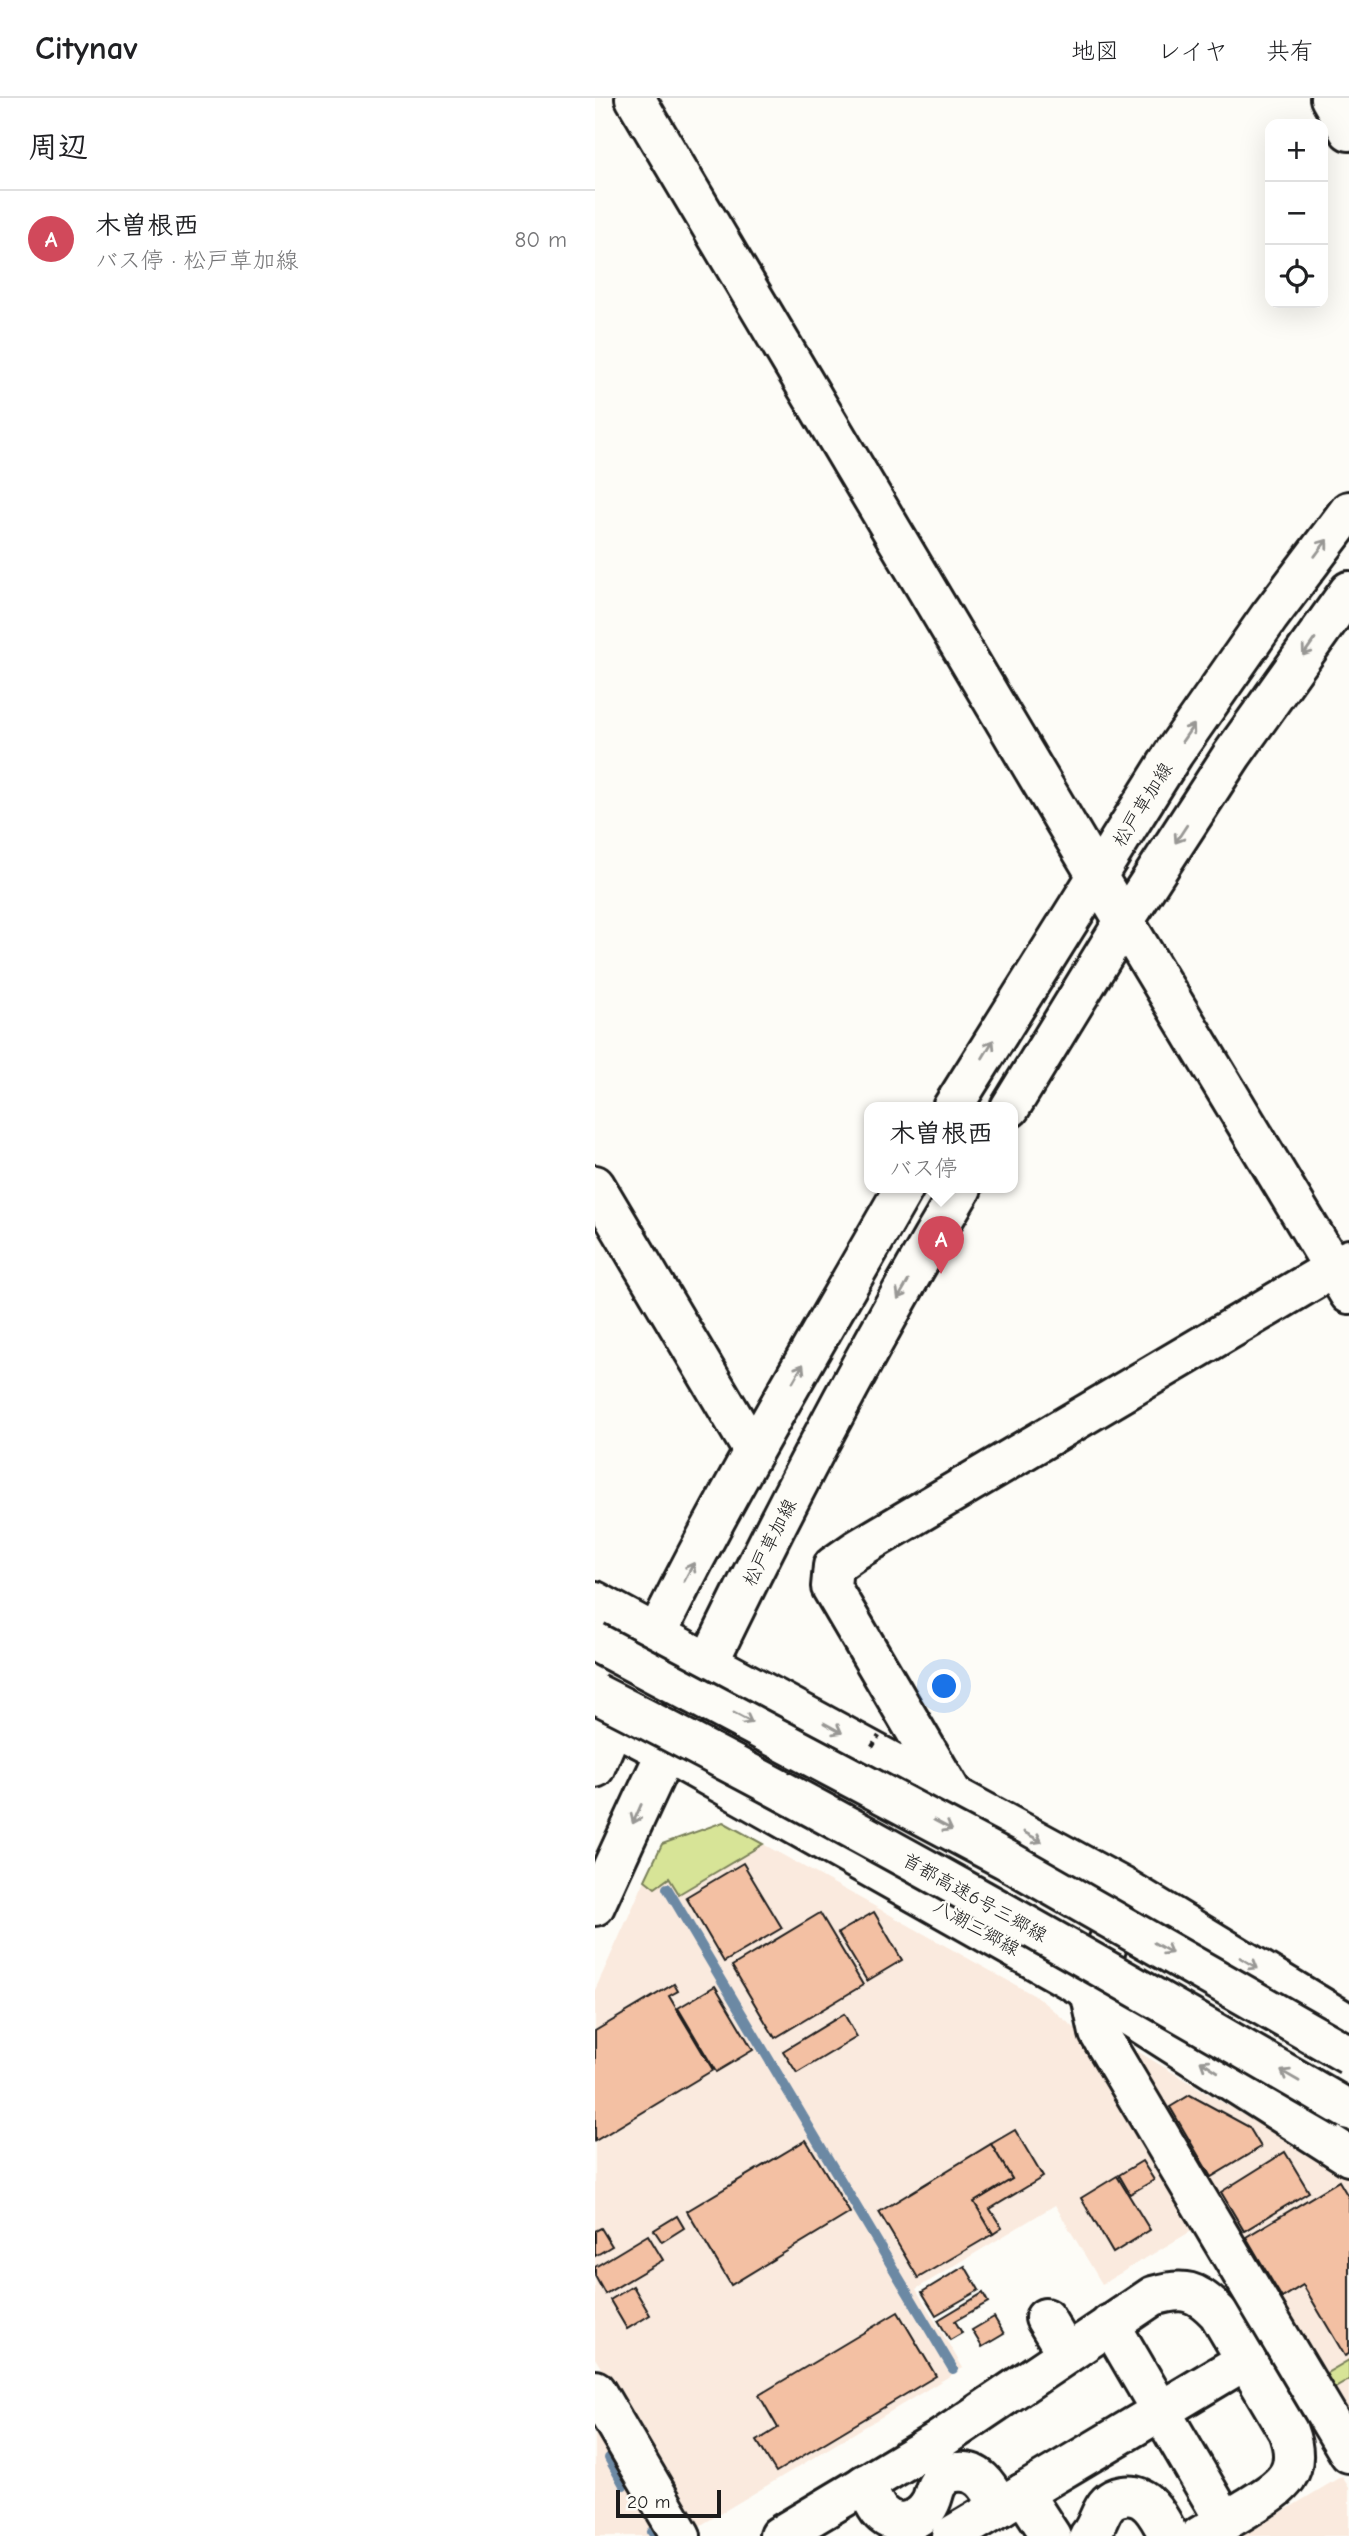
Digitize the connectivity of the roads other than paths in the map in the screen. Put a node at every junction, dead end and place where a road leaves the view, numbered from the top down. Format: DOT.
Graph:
graph roads {
  1 [pos="635,98"];
  2 [pos="1330,98"];
  3 [pos="1349,131"];
  4 [pos="1349,511"];
  5 [pos="1349,591"];
  6 [pos="1097,876"];
  7 [pos="1125,920"];
  8 [pos="956,1102"];
  9 [pos="1014,1102"];
  10 [pos="595,1185"];
  11 [pos="901,1193"];
  12 [pos="959,1193"];
  13 [pos="1344,1274"];
  14 [pos="753,1451"];
  15 [pos="595,1601"];
  16 [pos="657,1633"];
  17 [pos="595,1642"];
  18 [pos="708,1661"];
  19 [pos="595,1669"];
  20 [pos="608,1707"];
  21 [pos="685,1708"];
  22 [pos="664,1751"];
  23 [pos="595,1768"];
  24 [pos="952,1793"];
  25 [pos="1128,1890"];
  26 [pos="595,1906"];
  27 [pos="1090,1991"];
  28 [pos="1349,2024"];
  29 [pos="1349,2055"];
  30 [pos="1349,2110"];
  31 [pos="1349,2156"];
  32 [pos="1045,2318"];
  33 [pos="1110,2325"];
  34 [pos="1066,2353"];
  35 [pos="1246,2360"];
  36 [pos="595,2390"];
  37 [pos="1161,2411"];
  38 [pos="1349,2453"];
  39 [pos="865,2484"];
  40 [pos="1011,2500"];
  41 [pos="836,2522"];
  42 [pos="1213,2529"];
  43 [pos="681,2536"];
  44 [pos="779,2536"];
  45 [pos="951,2536"];
  46 [pos="1051,2536"];
  47 [pos="1089,2536"];
  48 [pos="1169,2536"];
  1 -- 6 [label="main road"];
  2 -- 3 [label="main road"];
  6 -- 4 [label="main road, 松戸草加線, one-way"];
  5 -- 7 [label="main road, one-way"];
  6 -- 7 [label="main road"];
  8 -- 6 [label="main road, 松戸草加線, one-way"];
  7 -- 9 [label="main road"];
  7 -- 13 [label="main road"];
  10 -- 14 [label="main road"];
  14 -- 11 [label="main road, one-way"];
  12 -- 18 [label="main road, 松戸草加線, one-way"];
  13 -- 24 [label="main road"];
  16 -- 14 [label="main road, one-way"];
  15 -- 16 [label="main road"];
  16 -- 18 [label="main road"];
  16 -- 20 [label="main road"];
  16 -- 21 [label="main road"];
  17 -- 29 [label="main road, one-way, bridge"];
  18 -- 21 [label="main road, 松戸草加線"];
  18 -- 24 [label="main road, one-way"];
  19 -- 20 [label="main road"];
  20 -- 22 [label="main road, 八潮三郷線"];
  20 -- 23 [label="main road"];
  30 -- 20 [label="main road, 首都高速6号三郷線, one-way, bridge"];
  21 -- 22 [label="main road, 松戸草加線"];
  21 -- 27 [label="main road"];
  22 -- 26 [label="main road, 松戸草加線, one-way"];
  22 -- 27 [label="main road, 八潮三郷線"];
  24 -- 25 [label="main road, one-way"];
  25 -- 27 [label="main road"];
  25 -- 28 [label="main road, one-way"];
  31 -- 27 [label="main road, 八潮三郷線, one-way"];
  27 -- 38 [label="main road"];
  32 -- 34 [label="main road"];
  33 -- 34 [label="main road"];
  33 -- 35 [label="main road"];
  33 -- 37 [label="main road"];
  34 -- 39 [label="main road"];
  35 -- 37 [label="main road"];
  35 -- 42 [label="main road"];
  36 -- 43 [label="main road"];
  37 -- 40 [label="main road"];
  37 -- 42 [label="main road"];
  39 -- 40 [label="main road"];
  39 -- 41 [label="main road"];
  40 -- 45 [label="main road"];
  40 -- 46 [label="main road"];
  41 -- 44 [label="main road"];
  47 -- 48 [label="main road"];
}
